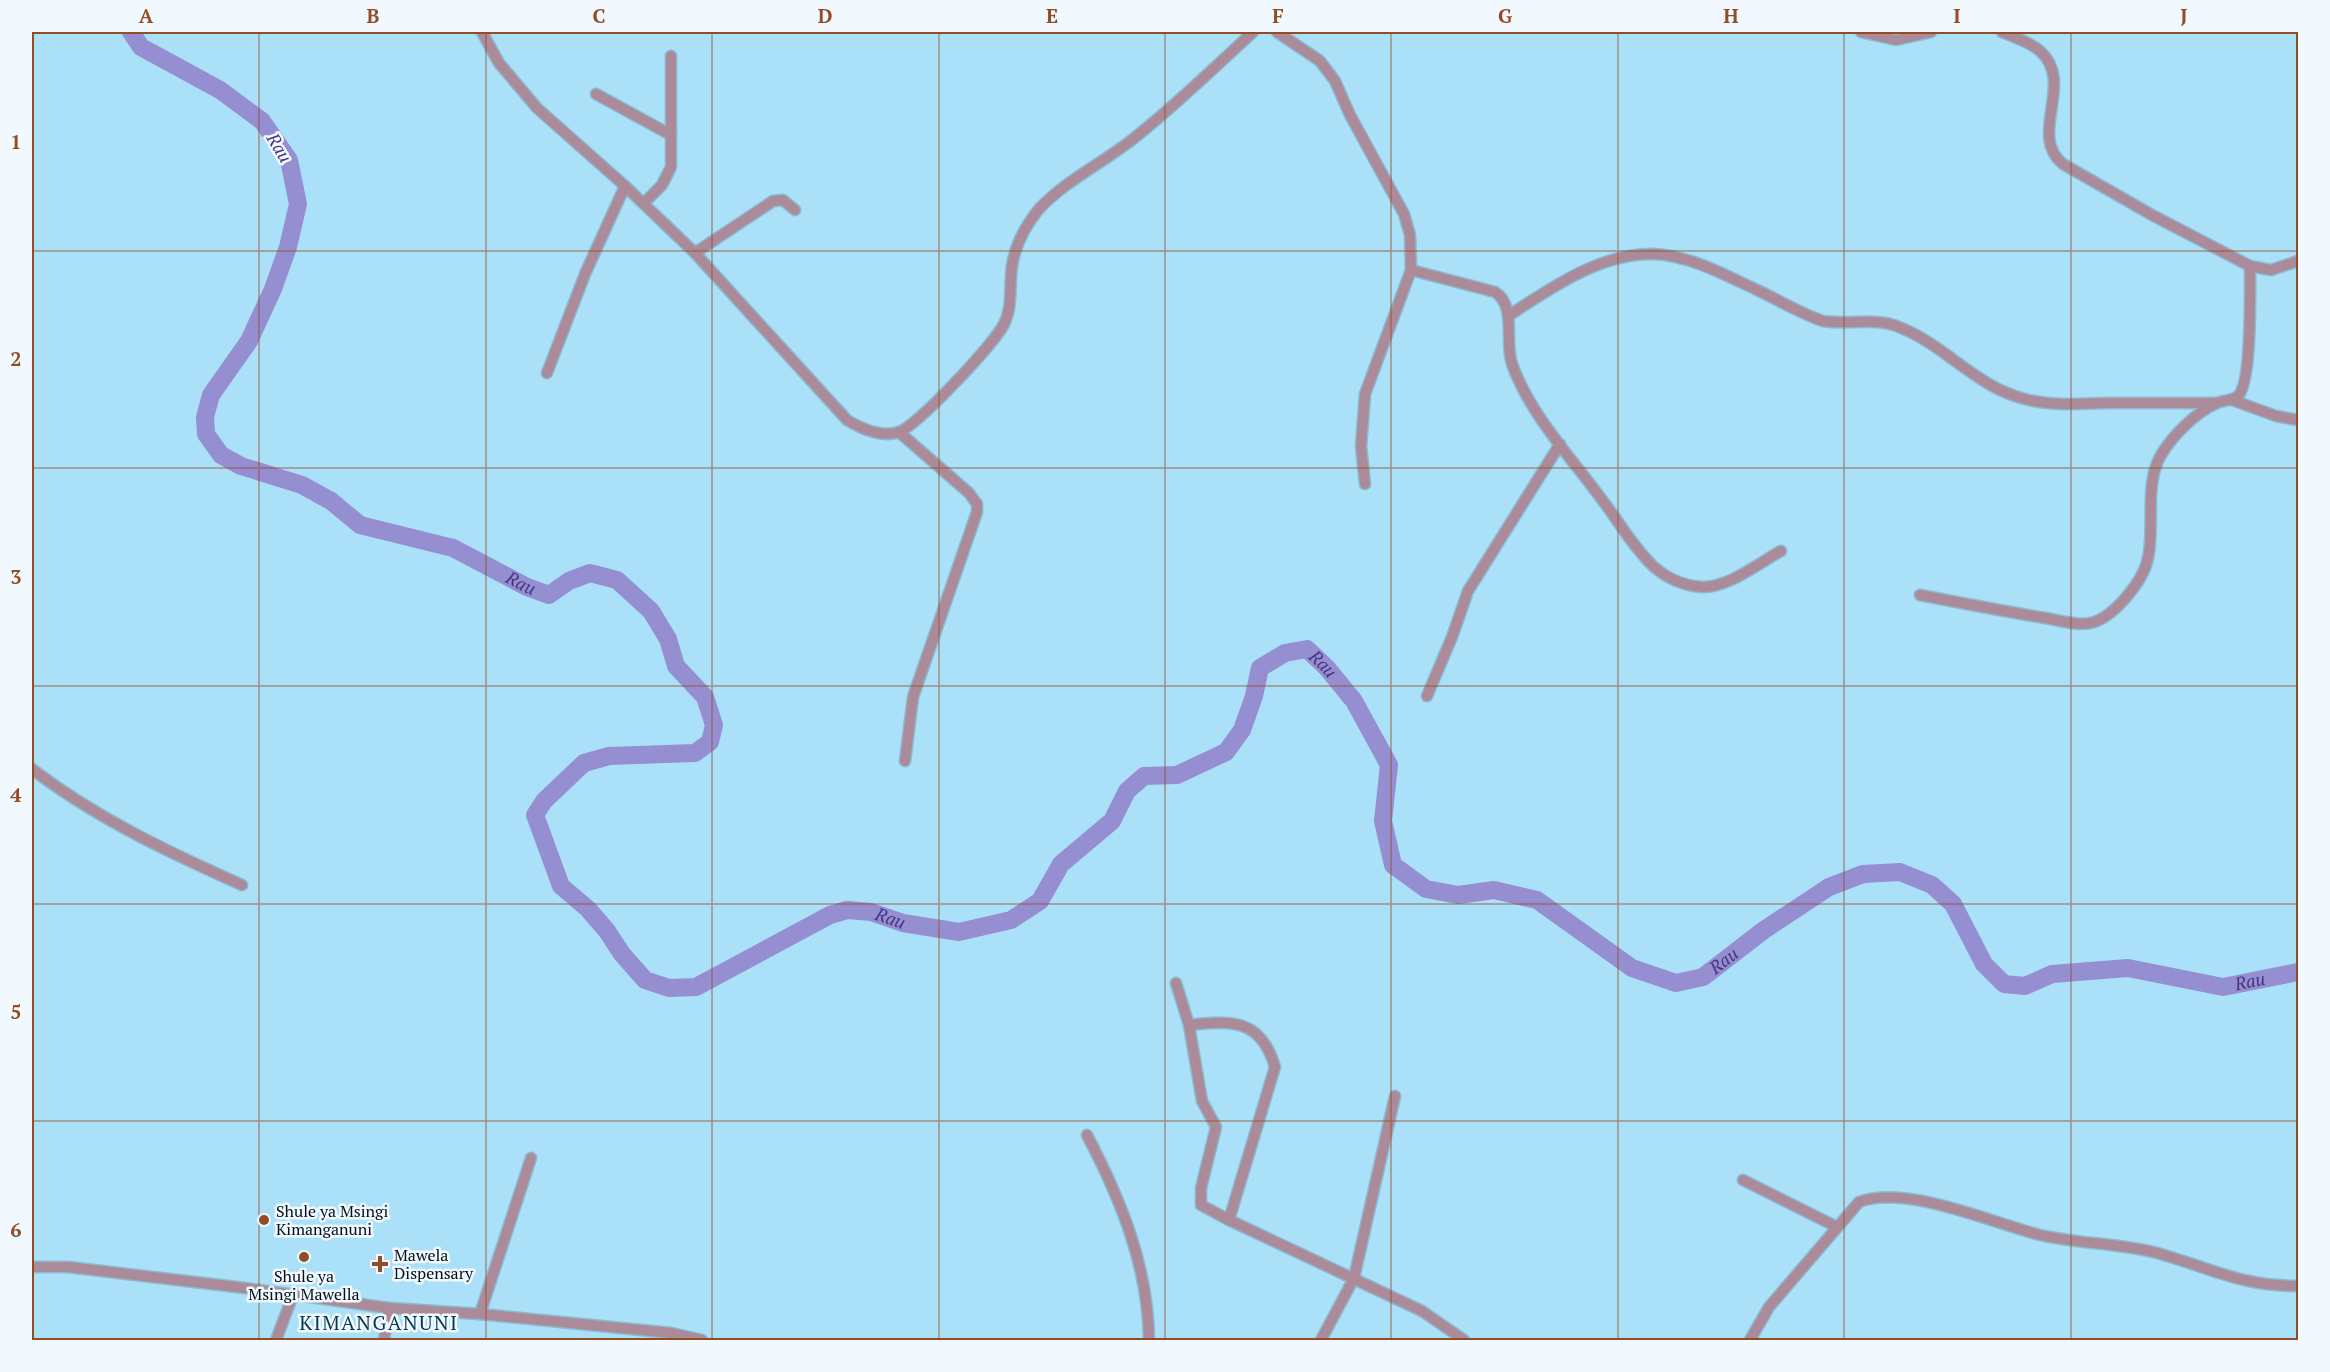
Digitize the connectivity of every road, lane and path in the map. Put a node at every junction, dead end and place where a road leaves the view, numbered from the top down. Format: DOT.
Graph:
graph roads {
  1 [pos="482,32"];
  2 [pos="1253,32"];
  3 [pos="1277,32"];
  4 [pos="1861,32"];
  5 [pos="1930,32"];
  6 [pos="2002,32"];
  7 [pos="671,56"];
  8 [pos="596,94"];
  9 [pos="670,135"];
  10 [pos="625,186"];
  11 [pos="644,203"];
  12 [pos="795,210"];
  13 [pos="695,253"];
  14 [pos="2298,261"];
  15 [pos="2250,266"];
  16 [pos="1411,270"];
  17 [pos="1508,316"];
  18 [pos="547,373"];
  19 [pos="2232,400"];
  20 [pos="2216,403"];
  21 [pos="2298,420"];
  22 [pos="899,432"];
  23 [pos="1560,444"];
  24 [pos="1365,484"];
  25 [pos="1781,551"];
  26 [pos="1920,595"];
  27 [pos="1427,696"];
  28 [pos="905,761"];
  29 [pos="32,769"];
  30 [pos="242,885"];
  31 [pos="1176,983"];
  32 [pos="1189,1025"];
  33 [pos="1395,1096"];
  34 [pos="1087,1135"];
  35 [pos="531,1158"];
  36 [pos="1743,1180"];
  37 [pos="1229,1221"];
  38 [pos="1837,1227"];
  39 [pos="32,1267"];
  40 [pos="1354,1278"];
  41 [pos="2298,1286"];
  42 [pos="293,1295"];
  43 [pos="389,1308"];
  44 [pos="480,1314"];
  45 [pos="670,1337"];
  46 [pos="276,1341"];
  47 [pos="384,1341"];
  48 [pos="702,1341"];
  49 [pos="1149,1341"];
  50 [pos="1321,1341"];
  51 [pos="1464,1341"];
  52 [pos="1750,1341"];
  1 -- 10 [label="street"];
  2 -- 22 [label="street"];
  3 -- 16 [label="street"];
  4 -- 5 [label="street"];
  6 -- 15 [label="street"];
  7 -- 9 [label="street"];
  8 -- 9 [label="street"];
  9 -- 11 [label="street"];
  10 -- 11 [label="street"];
  10 -- 18 [label="street"];
  11 -- 13 [label="street"];
  12 -- 13 [label="street"];
  13 -- 22 [label="street"];
  14 -- 15 [label="street"];
  15 -- 19 [label="street"];
  16 -- 17 [label="street"];
  16 -- 24 [label="street"];
  17 -- 20 [label="street"];
  17 -- 23 [label="street"];
  19 -- 20 [label="street"];
  19 -- 21 [label="street"];
  20 -- 26 [label="street"];
  22 -- 28 [label="street"];
  23 -- 25 [label="street"];
  23 -- 27 [label="street"];
  29 -- 30 [label="street"];
  31 -- 32 [label="street"];
  32 -- 37 [label="street"];
  32 -- 37 [label="street"];
  33 -- 40 [label="street"];
  34 -- 49 [label="street"];
  35 -- 44 [label="street"];
  36 -- 38 [label="street"];
  37 -- 40 [label="street"];
  38 -- 41 [label="street"];
  38 -- 52 [label="street"];
  39 -- 42 [label="street"];
  40 -- 50 [label="street"];
  40 -- 51 [label="street"];
  42 -- 43 [label="street"];
  42 -- 46 [label="street"];
  43 -- 44 [label="street"];
  43 -- 47 [label="street"];
  44 -- 45 [label="street"];
  45 -- 48 [label="street"];
}
